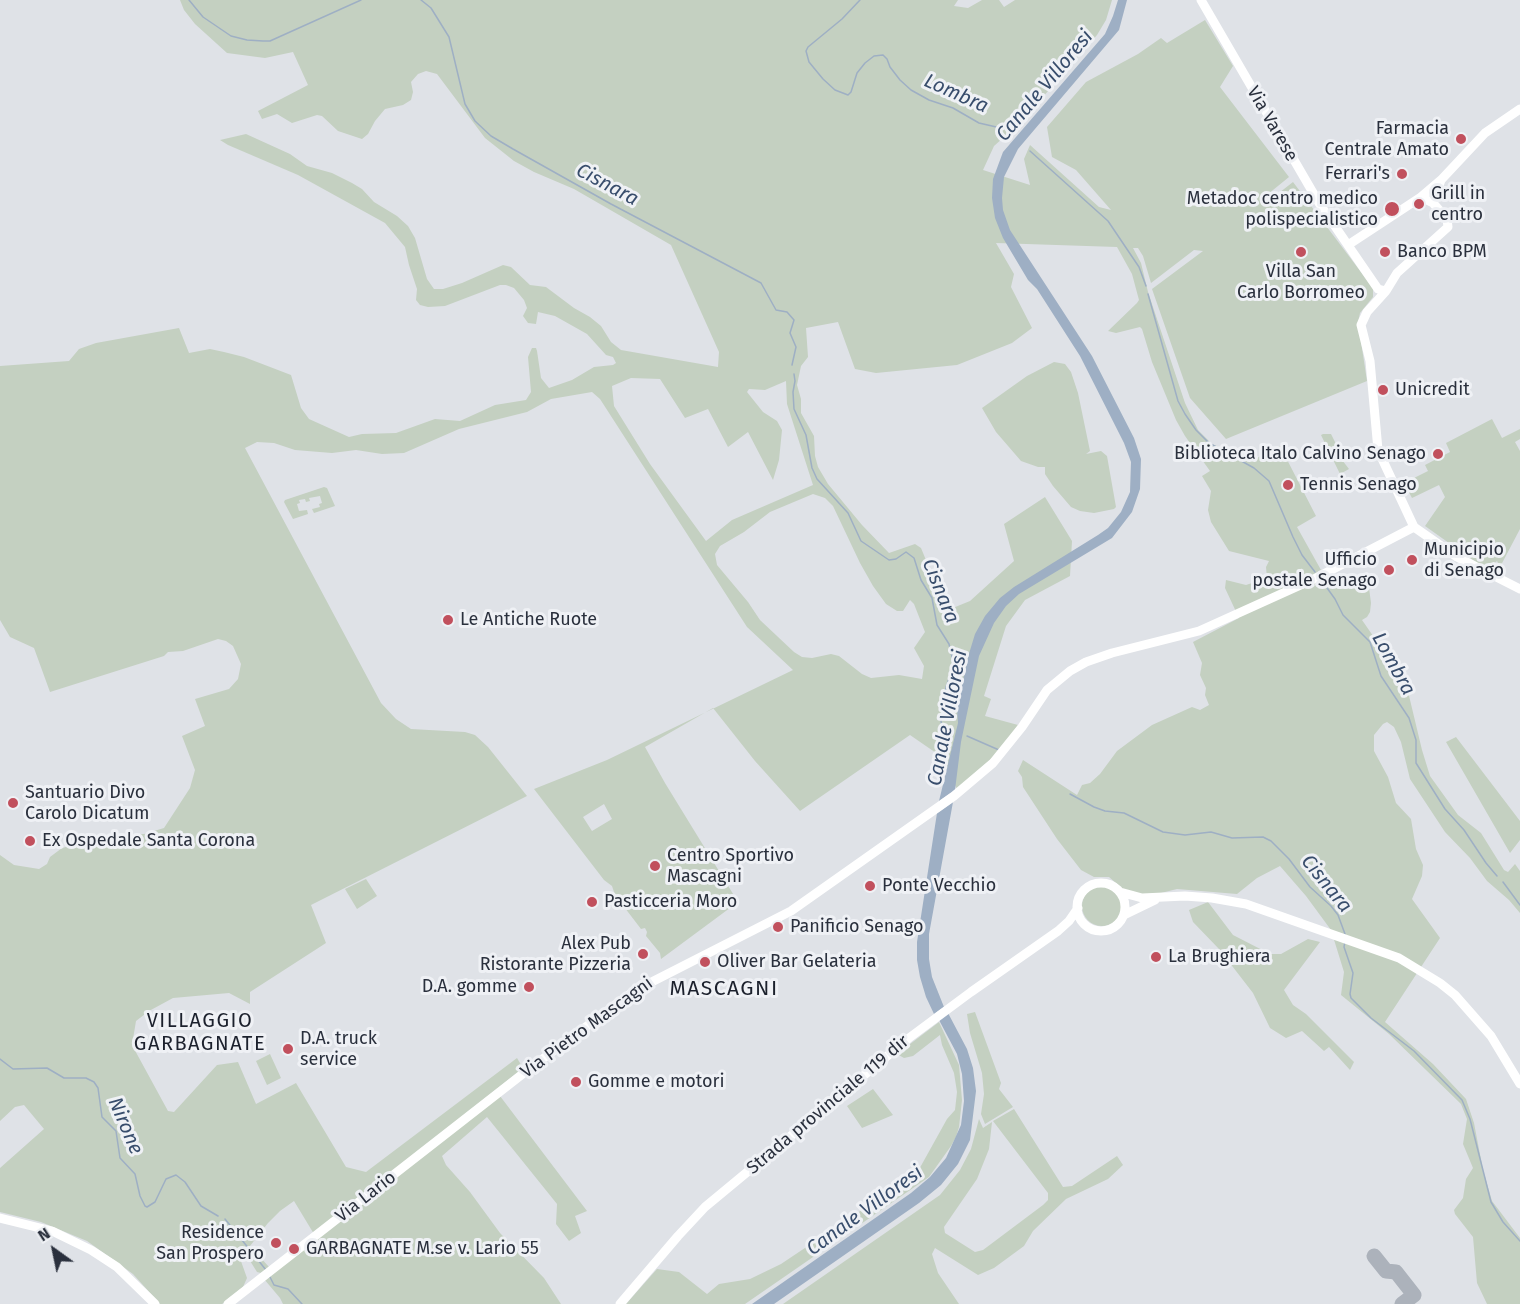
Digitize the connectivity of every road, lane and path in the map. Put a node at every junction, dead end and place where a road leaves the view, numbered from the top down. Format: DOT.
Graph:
graph roads {
  1 [pos="1201,0"];
  2 [pos="1520,109"];
  3 [pos="1438,186"];
  4 [pos="1421,197"];
  5 [pos="1433,203"];
  6 [pos="1348,245"];
  7 [pos="1382,290"];
  8 [pos="1414,527"];
  9 [pos="1520,589"];
  10 [pos="1120,892"];
  11 [pos="1160,898"];
  12 [pos="1078,908"];
  13 [pos="1124,915"];
  14 [pos="1088,926"];
  15 [pos="1058,931"];
  16 [pos="1520,1084"];
  17 [pos="504,1090"];
  18 [pos="0,1218"];
  19 [pos="155,1304"];
  20 [pos="228,1304"];
  21 [pos="620,1304"];
  1 -- 6 [label="street, Via Varese"];
  2 -- 3 [label="street"];
  3 -- 4 [label="street"];
  3 -- 5 [label="street"];
  4 -- 5 [label="street"];
  4 -- 6 [label="street"];
  5 -- 7 [label="street"];
  6 -- 7 [label="street, Via Varese"];
  7 -- 8 [label="street"];
  8 -- 9 [label="street"];
  8 -- 17 [label="street, Via Pietro Mascagni"];
  10 -- 11 [label="street"];
  10 -- 12 [label="street"];
  10 -- 13 [label="street"];
  11 -- 13 [label="street"];
  11 -- 16 [label="street"];
  12 -- 14 [label="street"];
  12 -- 15 [label="street, Strada provinciale 119 dir"];
  13 -- 14 [label="street"];
  14 -- 15 [label="street, Strada provinciale 119 dir"];
  15 -- 21 [label="street, Strada provinciale 119 dir"];
  17 -- 20 [label="street, Via Lario"];
  18 -- 19 [label="street"];
}
